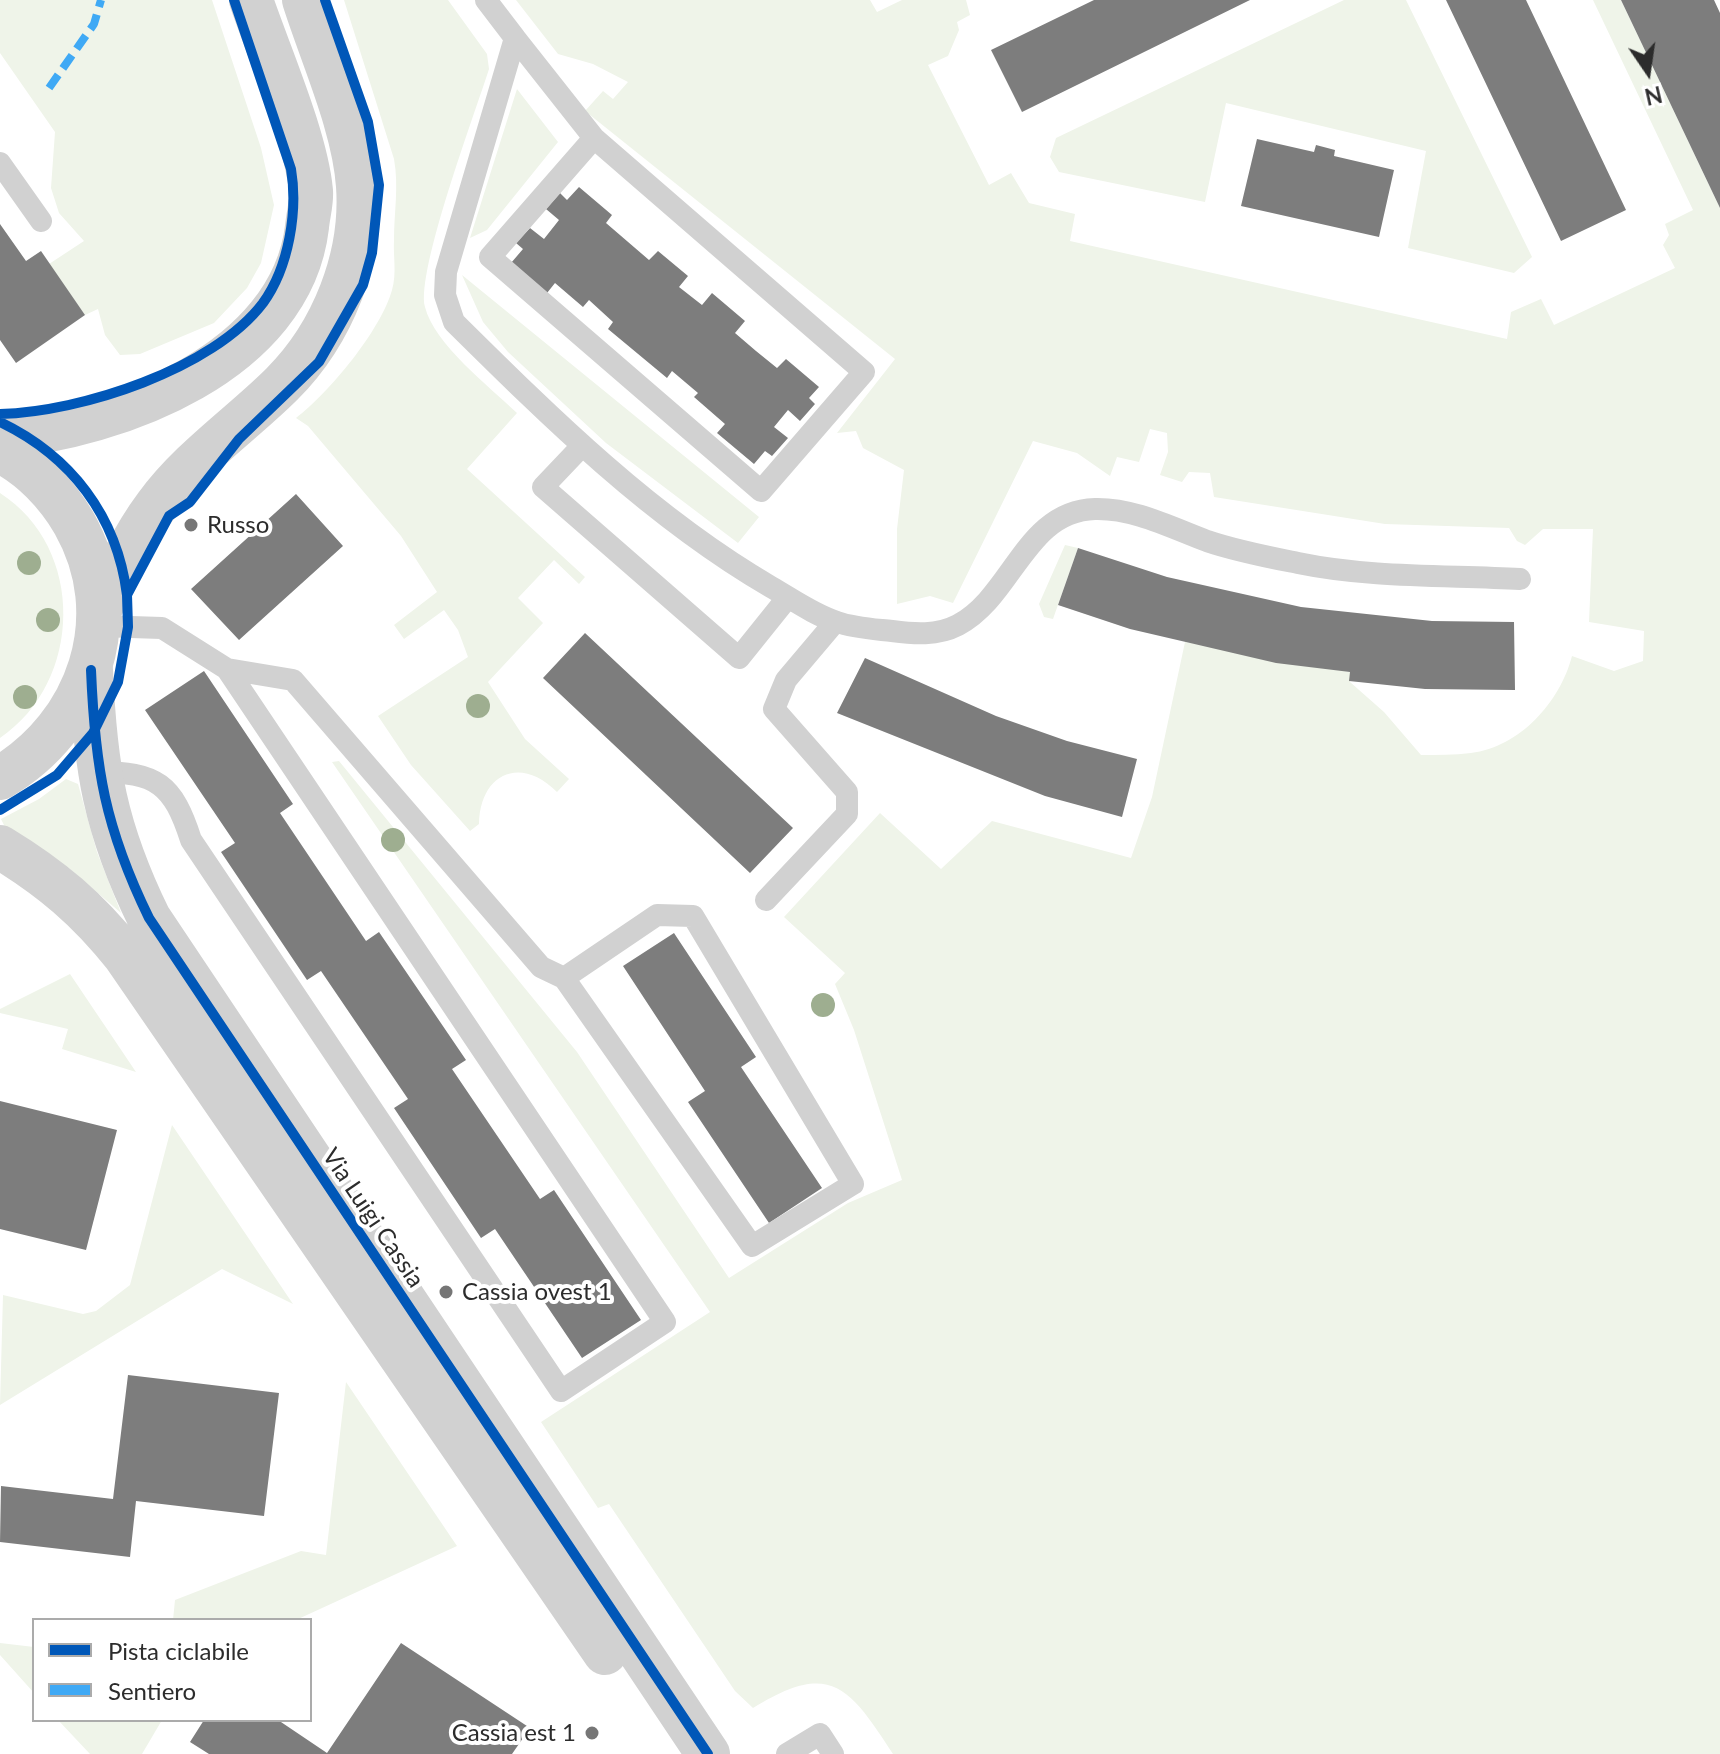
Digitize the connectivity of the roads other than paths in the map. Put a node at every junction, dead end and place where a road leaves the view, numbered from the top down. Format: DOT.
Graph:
graph roads {
  1 [pos="251,0"];
  2 [pos="304,0"];
  3 [pos="486,0"];
  4 [pos="515,38"];
  5 [pos="594,138"];
  6 [pos="0,163"];
  7 [pos="41,221"];
  8 [pos="0,437"];
  9 [pos="581,447"];
  10 [pos="0,451"];
  11 [pos="1520,579"];
  12 [pos="788,597"];
  13 [pos="99,619"];
  14 [pos="835,622"];
  15 [pos="227,669"];
  16 [pos="91,670"];
  17 [pos="97,772"];
  18 [pos="0,778"];
  19 [pos="0,847"];
  20 [pos="766,900"];
  21 [pos="564,978"];
  22 [pos="674,1754"];
  23 [pos="708,1754"];
  24 [pos="787,1754"];
  25 [pos="833,1754"];
  1 -- 8 [label="street"];
  2 -- 13 [label="street"];
  3 -- 4 [label="lane"];
  4 -- 5 [label="lane"];
  4 -- 9 [label="lane"];
  5 -- 5 [label="lane"];
  6 -- 7 [label="lane"];
  9 -- 12 [label="lane"];
  9 -- 12 [label="lane"];
  10 -- 13 [label="street"];
  11 -- 14 [label="lane"];
  12 -- 14 [label="lane"];
  13 -- 15 [label="lane"];
  13 -- 16 [label="street"];
  14 -- 20 [label="lane"];
  15 -- 17 [label="lane"];
  15 -- 21 [label="lane"];
  16 -- 17 [label="street, Via Luigi Cassia"];
  16 -- 18 [label="street"];
  17 -- 23 [label="street, Via Luigi Cassia"];
  19 -- 22 [label="street"];
  21 -- 21 [label="lane"];
  24 -- 25 [label="lane"];
}
